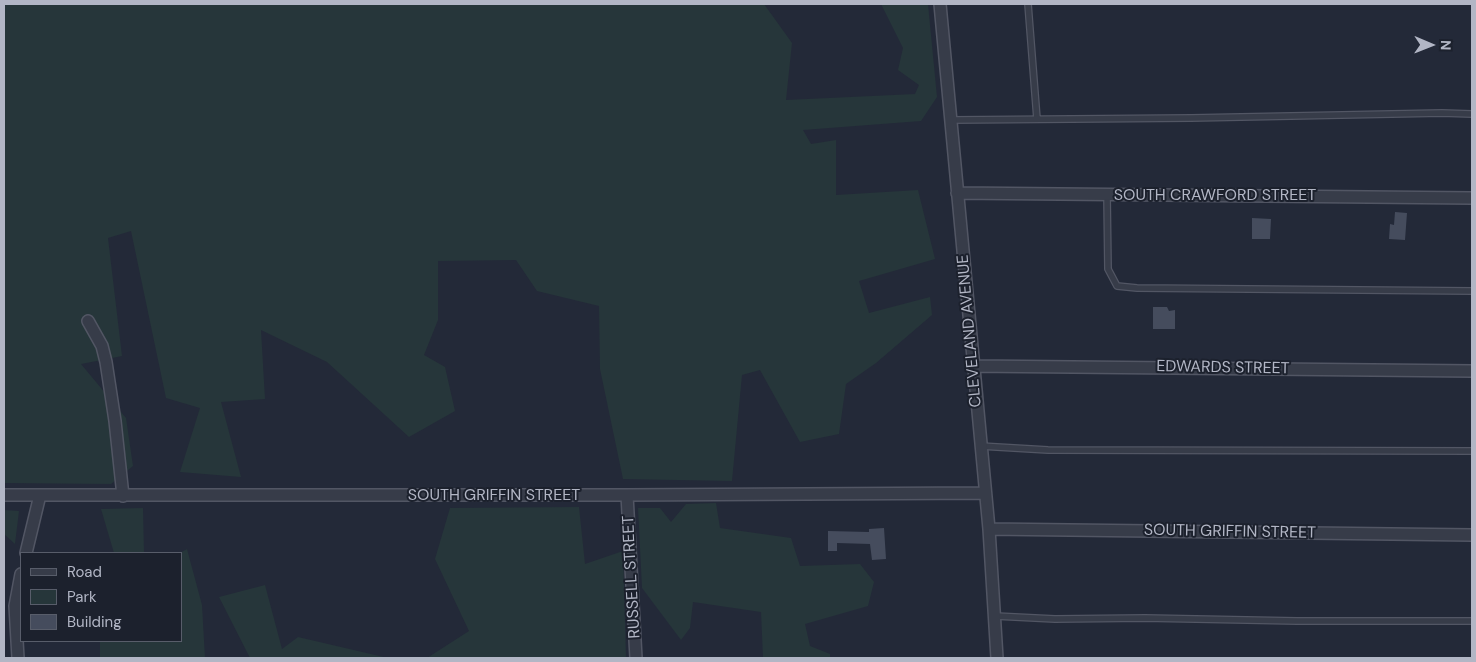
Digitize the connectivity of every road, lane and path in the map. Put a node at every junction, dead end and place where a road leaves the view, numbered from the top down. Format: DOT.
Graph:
graph roads {
  1 [pos="940,4"];
  2 [pos="1028,4"];
  3 [pos="1472,114"];
  4 [pos="1037,119"];
  5 [pos="952,120"];
  6 [pos="957,193"];
  7 [pos="1107,195"];
  8 [pos="1472,198"];
  9 [pos="1472,290"];
  10 [pos="88,321"];
  11 [pos="974,366"];
  12 [pos="1472,371"];
  13 [pos="980,446"];
  14 [pos="1472,451"];
  15 [pos="984,493"];
  16 [pos="4,495"];
  17 [pos="40,495"];
  18 [pos="627,495"];
  19 [pos="123,496"];
  20 [pos="988,529"];
  21 [pos="1472,535"];
  22 [pos="26,552"];
  23 [pos="20,579"];
  24 [pos="994,616"];
  25 [pos="1472,621"];
  26 [pos="18,658"];
  27 [pos="636,658"];
  28 [pos="997,658"];
  1 -- 5 [label="street, CLEVELAND AVENUE"];
  2 -- 4 [label="lane"];
  3 -- 4 [label="lane"];
  4 -- 5 [label="lane"];
  5 -- 6 [label="street, CLEVELAND AVENUE"];
  6 -- 7 [label="street, SOUTH CRAWFORD STREET"];
  6 -- 11 [label="street, CLEVELAND AVENUE"];
  7 -- 8 [label="street, SOUTH CRAWFORD STREET"];
  7 -- 9 [label="lane"];
  10 -- 19 [label="street"];
  11 -- 12 [label="street, EDWARDS STREET"];
  11 -- 13 [label="street, CLEVELAND AVENUE"];
  13 -- 14 [label="lane"];
  13 -- 15 [label="street, CLEVELAND AVENUE"];
  15 -- 18 [label="street, SOUTH GRIFFIN STREET"];
  15 -- 20 [label="street, CLEVELAND AVENUE"];
  16 -- 17 [label="street, SOUTH GRIFFIN STREET"];
  17 -- 19 [label="street, SOUTH GRIFFIN STREET"];
  17 -- 22 [label="street"];
  18 -- 19 [label="street, SOUTH GRIFFIN STREET"];
  18 -- 27 [label="street, RUSSELL STREET"];
  20 -- 21 [label="street, SOUTH GRIFFIN STREET"];
  20 -- 24 [label="street, CLEVELAND AVENUE"];
  23 -- 26 [label="street"];
  24 -- 25 [label="lane"];
  24 -- 28 [label="street, CLEVELAND AVENUE"];
}
